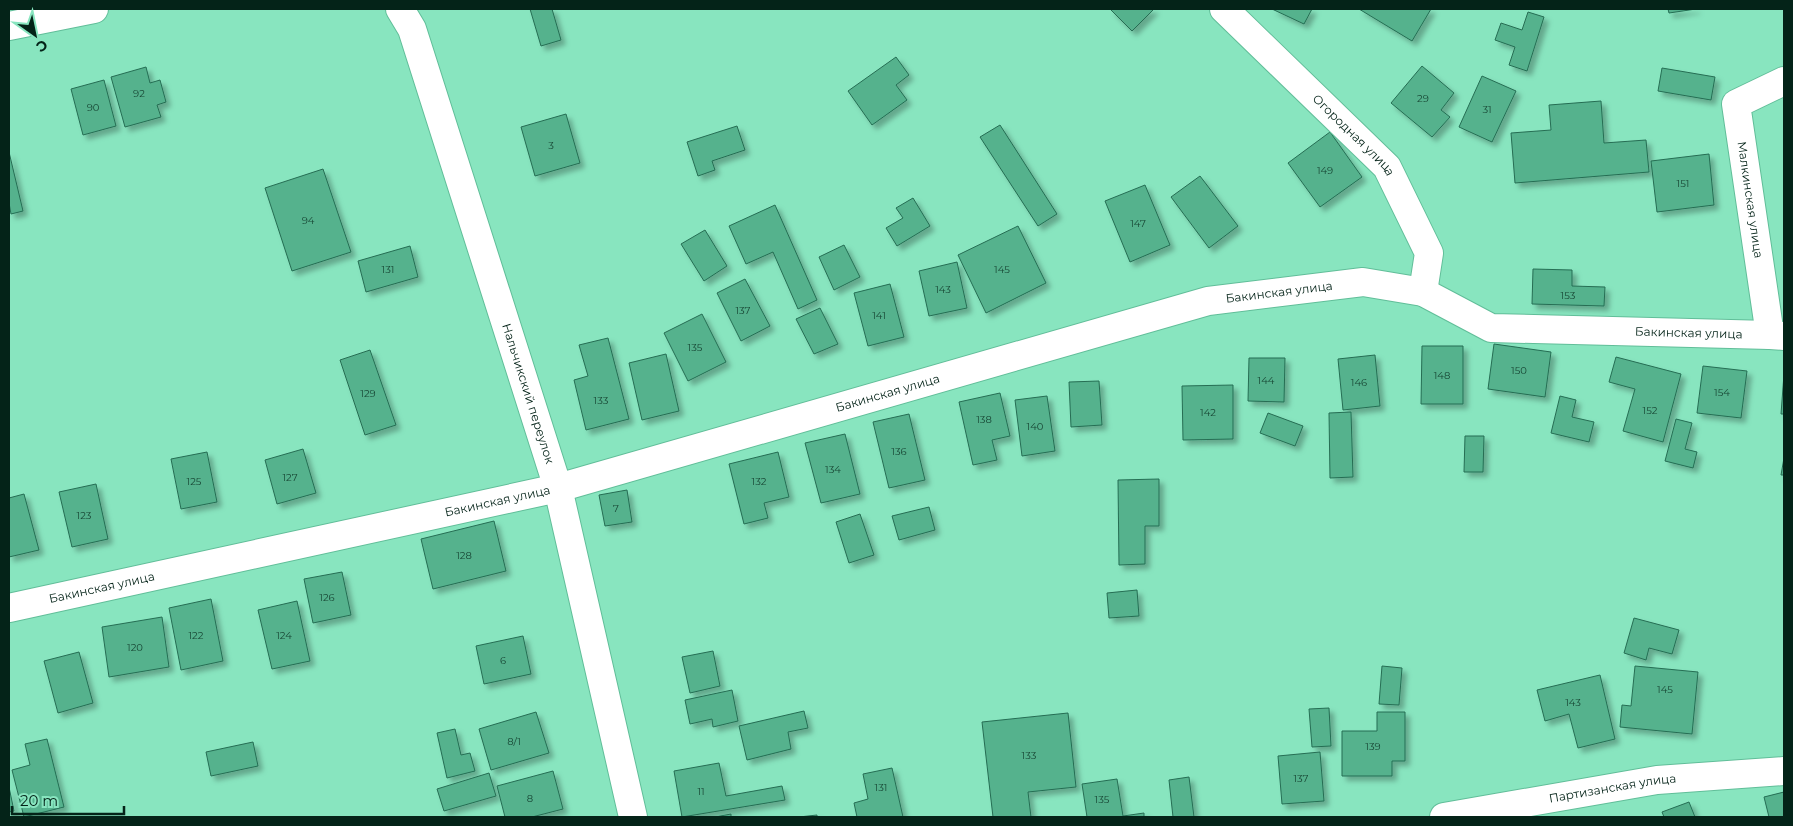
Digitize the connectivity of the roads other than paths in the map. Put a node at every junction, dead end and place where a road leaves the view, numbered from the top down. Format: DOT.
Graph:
graph roads {
  1 [pos="94,9"];
  2 [pos="400,9"];
  3 [pos="1224,9"];
  4 [pos="9,26"];
  5 [pos="1784,81"];
  6 [pos="1423,292"];
  7 [pos="1777,336"];
  8 [pos="558,488"];
  9 [pos="9,608"];
  10 [pos="1784,771"];
  11 [pos="633,817"];
  12 [pos="1444,817"];
  1 -- 4 [label="street"];
  2 -- 8 [label="street, Нальчикский переулок"];
  3 -- 6 [label="street, Огородная улица"];
  5 -- 7 [label="street, Малкинская улица"];
  6 -- 7 [label="street, Бакинская улица"];
  6 -- 8 [label="street, Бакинская улица"];
  8 -- 9 [label="street, Бакинская улица"];
  8 -- 11 [label="street, Нальчикский переулок"];
  10 -- 12 [label="street, Партизанская улица"];
}
